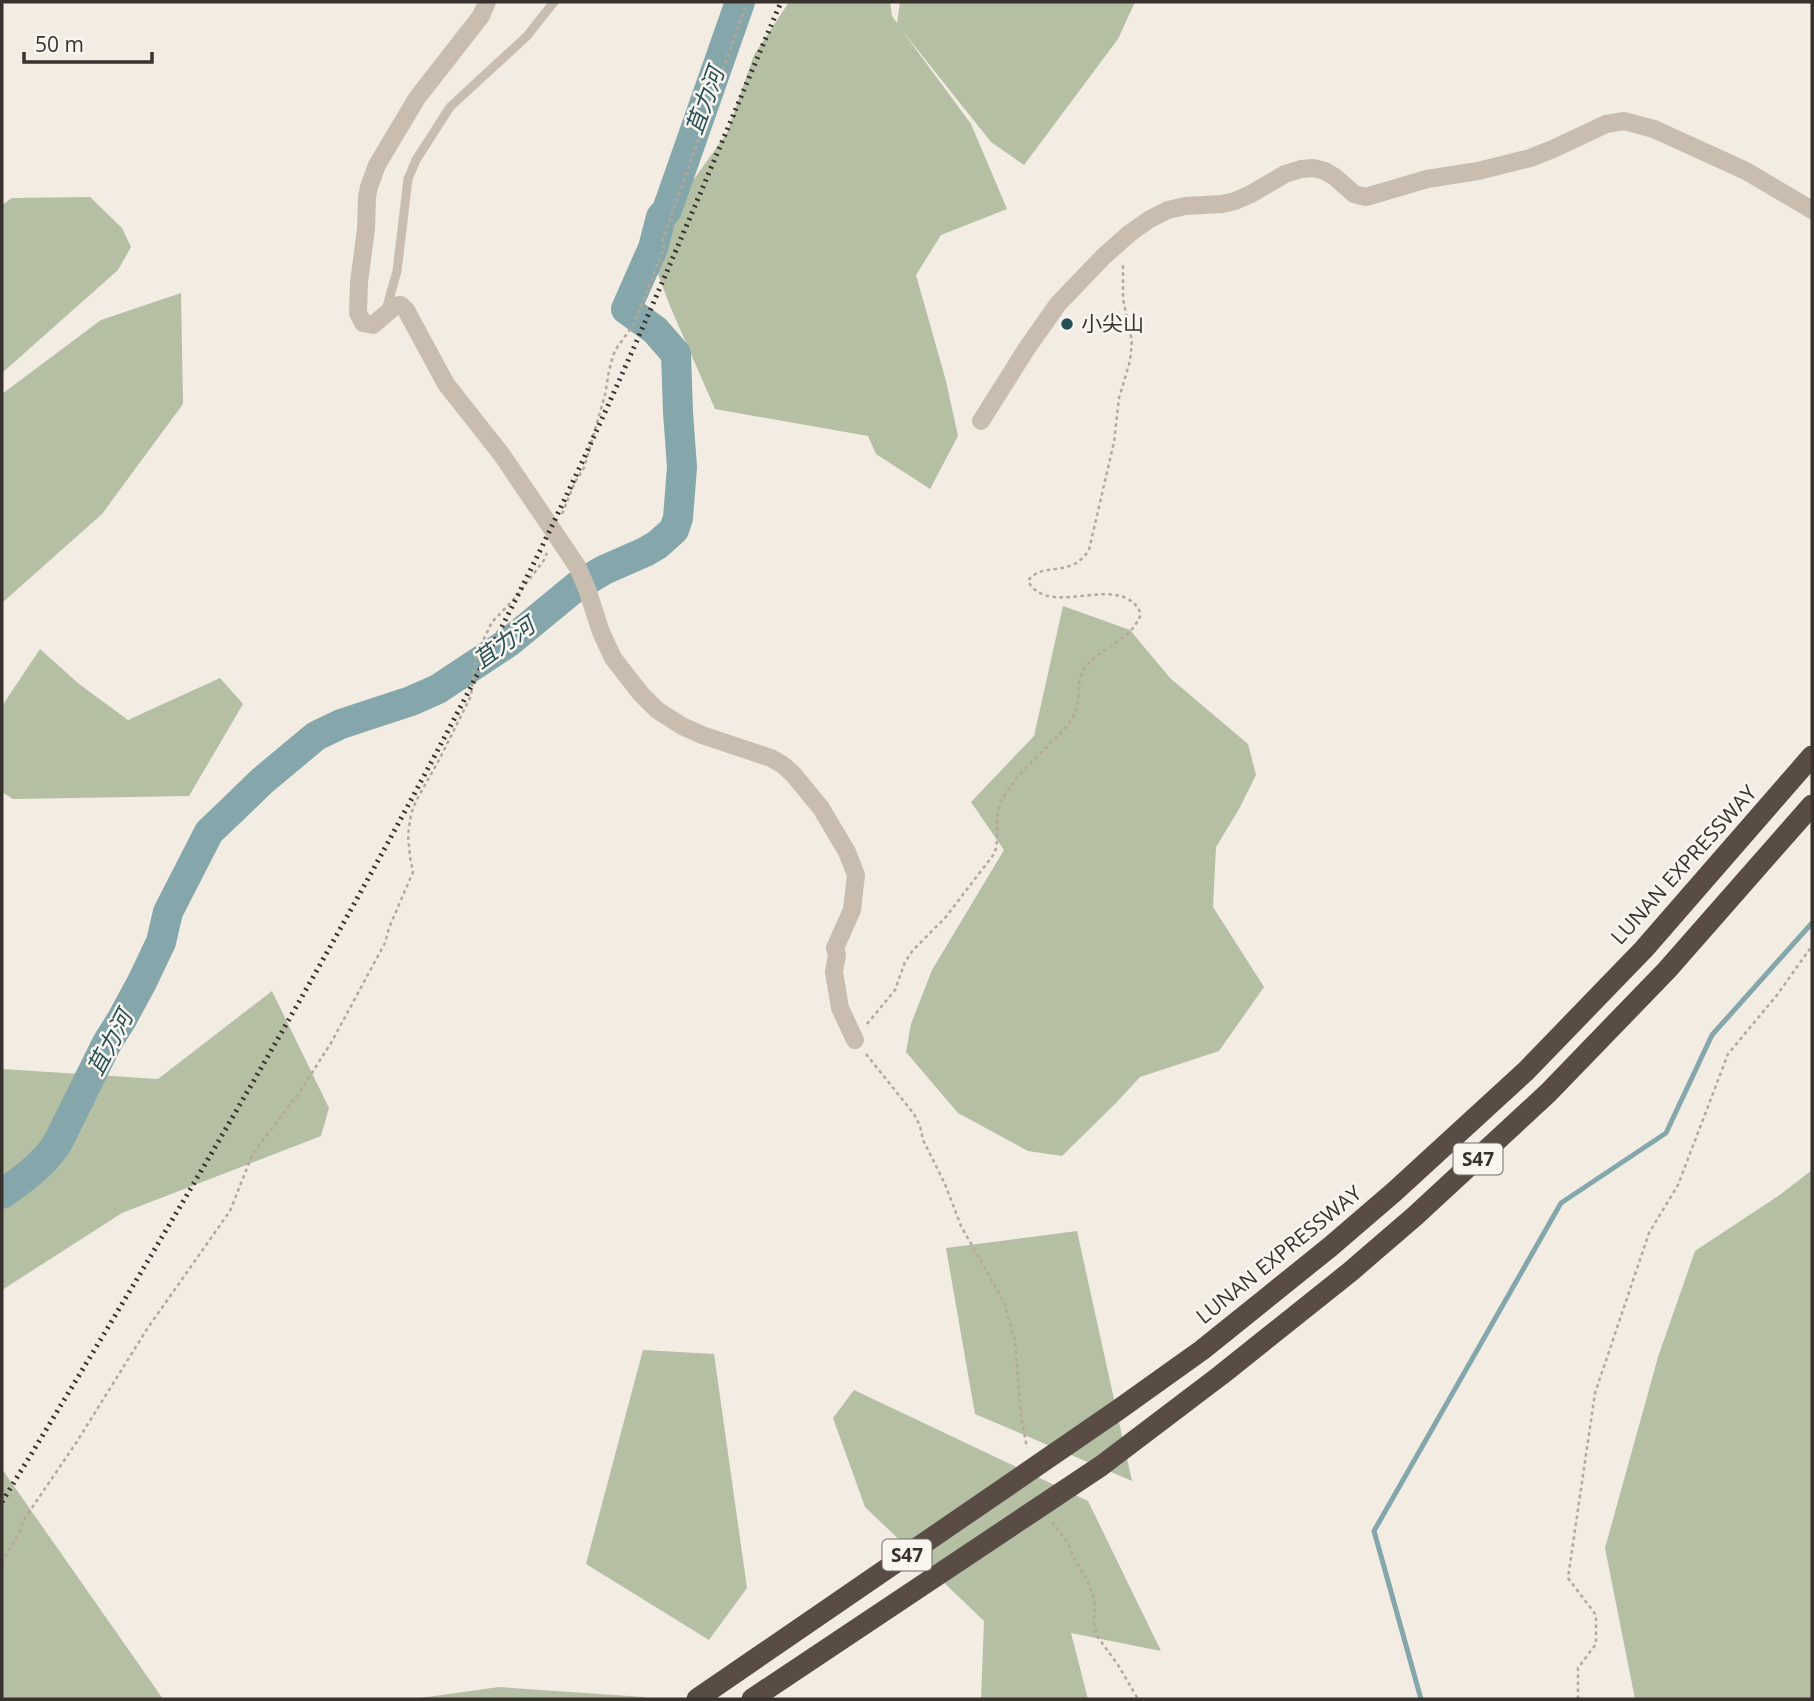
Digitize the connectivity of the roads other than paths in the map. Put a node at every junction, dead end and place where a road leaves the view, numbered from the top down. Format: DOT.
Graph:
graph roads {
  1 [pos="487,2"];
  2 [pos="554,2"];
  3 [pos="1812,210"];
  4 [pos="385,315"];
  5 [pos="981,421"];
  6 [pos="1812,756"];
  7 [pos="1812,805"];
  8 [pos="855,1040"];
  9 [pos="697,1699"];
  10 [pos="752,1699"];
  1 -- 4 [label="street"];
  2 -- 4 [label="lane"];
  3 -- 5 [label="street"];
  4 -- 8 [label="street"];
  6 -- 9 [label="highway, LUNAN EXPRESSWAY / S47"];
  7 -- 10 [label="highway, S47"];
}
